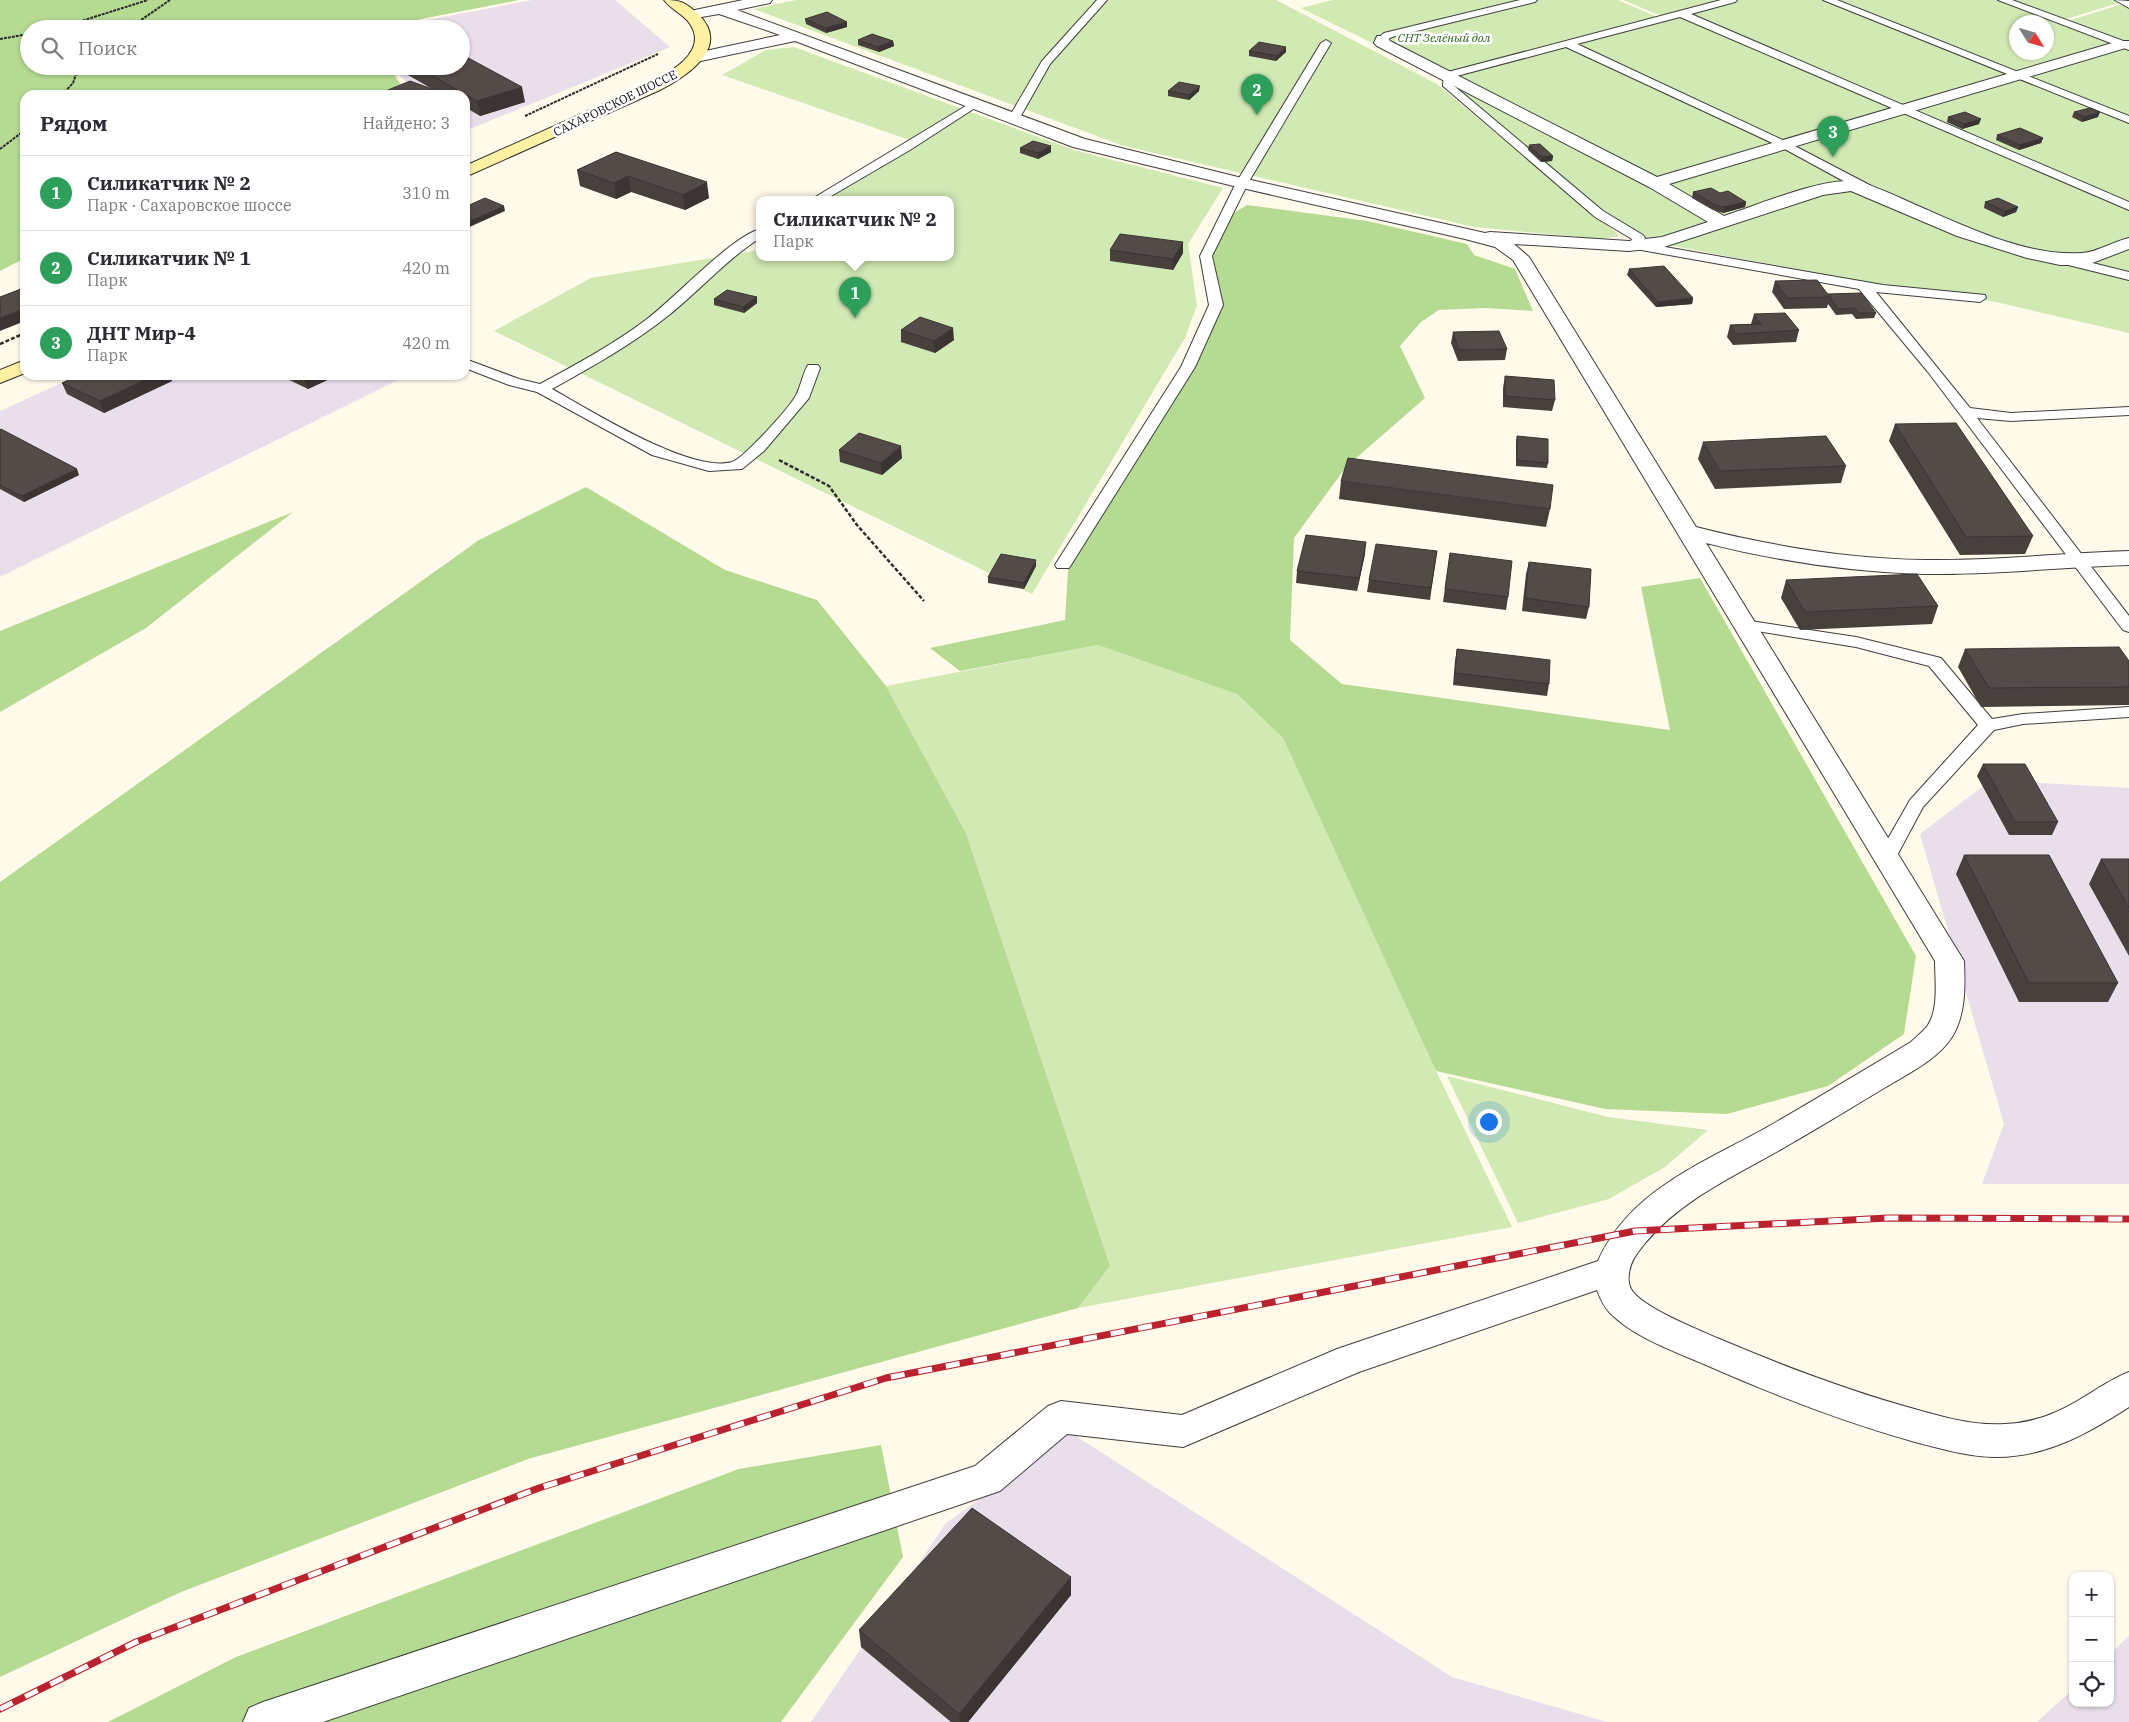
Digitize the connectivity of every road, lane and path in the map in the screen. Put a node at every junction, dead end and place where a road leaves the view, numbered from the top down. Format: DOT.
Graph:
graph roads {
  1 [pos="148,0"];
  2 [pos="170,0"];
  3 [pos="670,0"];
  4 [pos="765,0"];
  5 [pos="1102,0"];
  6 [pos="1532,0"];
  7 [pos="1732,0"];
  8 [pos="1828,0"];
  9 [pos="2003,0"];
  10 [pos="2120,0"];
  11 [pos="2129,5"];
  12 [pos="720,9"];
  13 [pos="1680,14"];
  14 [pos="690,15"];
  15 [pos="85,20"];
  16 [pos="141,20"];
  17 [pos="20,36"];
  18 [pos="797,36"];
  19 [pos="0,39"];
  20 [pos="1382,39"];
  21 [pos="1326,43"];
  22 [pos="1566,43"];
  23 [pos="2126,46"];
  24 [pos="664,52"];
  25 [pos="696,57"];
  26 [pos="76,75"];
  27 [pos="1448,75"];
  28 [pos="2018,76"];
  29 [pos="66,90"];
  30 [pos="974,104"];
  31 [pos="1904,109"];
  32 [pos="1014,119"];
  33 [pos="517,120"];
  34 [pos="2129,120"];
  35 [pos="20,134"];
  36 [pos="1785,145"];
  37 [pos="0,149"];
  38 [pos="470,170"];
  39 [pos="1242,183"];
  40 [pos="1655,183"];
  41 [pos="823,196"];
  42 [pos="1880,196"];
  43 [pos="2129,206"];
  44 [pos="1723,223"];
  45 [pos="756,235"];
  46 [pos="1476,236"];
  47 [pos="2129,243"];
  48 [pos="1634,245"];
  49 [pos="2060,260"];
  50 [pos="2129,276"];
  51 [pos="1864,286"];
  52 [pos="1980,298"];
  53 [pos="20,335"];
  54 [pos="0,344"];
  55 [pos="470,365"];
  56 [pos="20,368"];
  57 [pos="813,368"];
  58 [pos="0,377"];
  59 [pos="542,389"];
  60 [pos="2129,411"];
  61 [pos="1965,412"];
  62 [pos="759,448"];
  63 [pos="1688,532"];
  64 [pos="2129,558"];
  65 [pos="2075,559"];
  66 [pos="1063,565"];
  67 [pos="924,601"];
  68 [pos="1744,625"];
  69 [pos="2129,627"];
  70 [pos="2129,712"];
  71 [pos="1988,725"];
  72 [pos="1886,858"];
  73 [pos="1612,1271"];
  74 [pos="2129,1388"];
  75 [pos="263,1722"];
  1 -- 15 [label="path"];
  2 -- 16 [label="path"];
  3 -- 14 [label="main road"];
  4 -- 12 [label="street"];
  5 -- 32 [label="lane"];
  6 -- 20 [label="lane"];
  7 -- 13 [label="lane"];
  8 -- 28 [label="lane"];
  9 -- 23 [label="lane"];
  10 -- 11 [label="lane"];
  12 -- 14 [label="street"];
  12 -- 18 [label="street"];
  13 -- 22 [label="lane"];
  13 -- 31 [label="lane"];
  14 -- 25 [label="main road"];
  17 -- 19 [label="path"];
  18 -- 25 [label="street"];
  18 -- 30 [label="street"];
  20 -- 27 [label="street"];
  21 -- 39 [label="lane"];
  22 -- 27 [label="lane"];
  22 -- 36 [label="lane"];
  23 -- 28 [label="street"];
  24 -- 33 [label="path"];
  25 -- 38 [label="main road, САХАРОВСКОЕ ШОССЕ"];
  26 -- 29 [label="path"];
  27 -- 40 [label="street"];
  27 -- 48 [label="lane"];
  28 -- 31 [label="street"];
  28 -- 34 [label="lane"];
  30 -- 32 [label="street"];
  30 -- 41 [label="lane"];
  31 -- 36 [label="street"];
  31 -- 43 [label="lane"];
  32 -- 39 [label="street"];
  35 -- 37 [label="path"];
  36 -- 40 [label="street"];
  36 -- 42 [label="lane"];
  39 -- 46 [label="street"];
  39 -- 66 [label="lane"];
  40 -- 44 [label="street"];
  42 -- 44 [label="street"];
  42 -- 49 [label="street"];
  44 -- 48 [label="street"];
  45 -- 59 [label="lane"];
  46 -- 48 [label="street"];
  46 -- 63 [label="street"];
  47 -- 49 [label="street"];
  48 -- 51 [label="lane"];
  49 -- 50 [label="lane"];
  51 -- 52 [label="lane"];
  51 -- 61 [label="lane"];
  53 -- 54 [label="path"];
  55 -- 59 [label="lane"];
  56 -- 58 [label="main road"];
  57 -- 62 [label="lane"];
  59 -- 62 [label="lane"];
  60 -- 61 [label="lane"];
  61 -- 65 [label="lane"];
  62 -- 67 [label="path"];
  63 -- 65 [label="street"];
  63 -- 68 [label="street"];
  64 -- 65 [label="street"];
  65 -- 69 [label="lane"];
  68 -- 71 [label="lane"];
  68 -- 72 [label="street"];
  70 -- 71 [label="lane"];
  71 -- 72 [label="lane"];
  72 -- 73 [label="street"];
  73 -- 74 [label="street"];
  73 -- 75 [label="street"];
}
